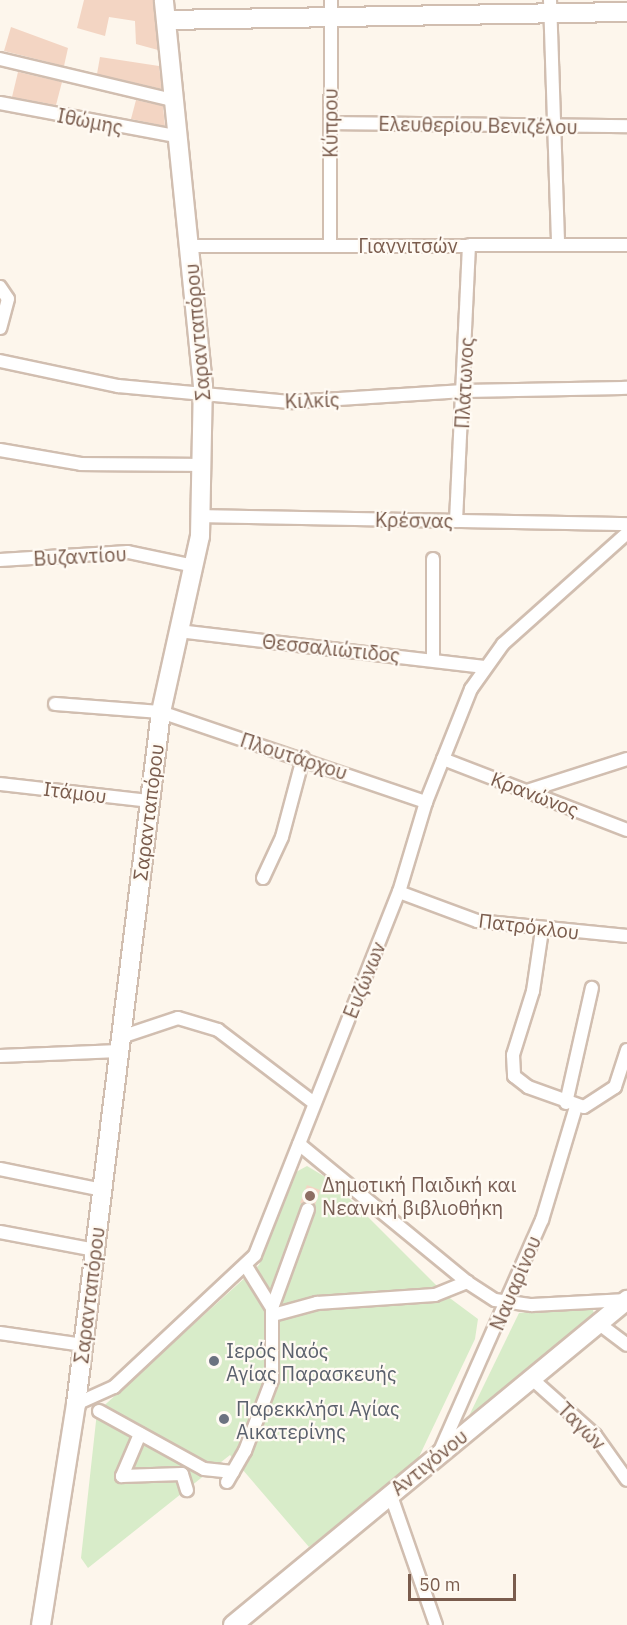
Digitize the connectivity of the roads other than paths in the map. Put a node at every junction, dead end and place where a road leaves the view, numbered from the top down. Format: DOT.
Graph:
graph roads {
  1 [pos="164,0"];
  2 [pos="550,6"];
  3 [pos="331,9"];
  4 [pos="627,12"];
  5 [pos="166,20"];
  6 [pos="0,59"];
  7 [pos="176,101"];
  8 [pos="0,103"];
  9 [pos="330,123"];
  10 [pos="558,125"];
  11 [pos="627,126"];
  12 [pos="180,137"];
  13 [pos="330,245"];
  14 [pos="469,245"];
  15 [pos="558,245"];
  16 [pos="627,245"];
  17 [pos="190,246"];
  18 [pos="0,287"];
  19 [pos="0,328"];
  20 [pos="0,361"];
  21 [pos="627,388"];
  22 [pos="464,391"];
  23 [pos="204,395"];
  24 [pos="0,450"];
  25 [pos="203,465"];
  26 [pos="201,516"];
  27 [pos="456,521"];
  28 [pos="627,525"];
  29 [pos="627,533"];
  30 [pos="433,559"];
  31 [pos="0,560"];
  32 [pos="194,566"];
  33 [pos="178,631"];
  34 [pos="433,658"];
  35 [pos="484,667"];
  36 [pos="56,704"];
  37 [pos="161,712"];
  38 [pos="303,758"];
  39 [pos="444,759"];
  40 [pos="627,759"];
  41 [pos="0,784"];
  42 [pos="527,791"];
  43 [pos="149,801"];
  44 [pos="426,802"];
  45 [pos="627,830"];
  46 [pos="263,878"];
  47 [pos="399,892"];
  48 [pos="542,930"];
  49 [pos="627,936"];
  50 [pos="591,988"];
  51 [pos="120,1044"];
  52 [pos="627,1050"];
  53 [pos="0,1056"];
  54 [pos="314,1103"];
  55 [pos="571,1105"];
  56 [pos="299,1144"];
  57 [pos="0,1169"];
  58 [pos="102,1190"];
  59 [pos="308,1209"];
  60 [pos="0,1232"];
  61 [pos="95,1250"];
  62 [pos="246,1266"];
  63 [pos="467,1282"];
  64 [pos="627,1300"];
  65 [pos="508,1303"];
  66 [pos="272,1311"];
  67 [pos="598,1323"];
  68 [pos="0,1332"];
  69 [pos="83,1345"];
  70 [pos="627,1345"];
  71 [pos="531,1378"];
  72 [pos="76,1404"];
  73 [pos="99,1411"];
  74 [pos="140,1434"];
  75 [pos="438,1454"];
  76 [pos="627,1480"];
  77 [pos="187,1490"];
  78 [pos="390,1493"];
  79 [pos="41,1625"];
  80 [pos="233,1625"];
  81 [pos="436,1625"];
  1 -- 5 [label="street, Σαρανταπόρου"];
  2 -- 3 [label="street"];
  2 -- 4 [label="street"];
  2 -- 10 [label="street"];
  3 -- 5 [label="street"];
  3 -- 9 [label="street, Κύπρου"];
  5 -- 7 [label="street, Σαρανταπόρου"];
  6 -- 7 [label="street"];
  7 -- 12 [label="street, Σαρανταπόρου"];
  8 -- 12 [label="street, Ιθώμης"];
  9 -- 10 [label="street, Ελευθερίου Βενιζέλου"];
  9 -- 13 [label="street, Κύπρου"];
  10 -- 11 [label="street, Ελευθερίου Βενιζέλου"];
  10 -- 15 [label="street"];
  12 -- 17 [label="street, Σαρανταπόρου"];
  13 -- 14 [label="street, Γιαννιτσών"];
  13 -- 17 [label="street, Γιαννιτσών"];
  14 -- 15 [label="street, Γιαννιτσών"];
  14 -- 22 [label="street, Πλάτωνος"];
  15 -- 16 [label="street, Γιαννιτσών"];
  17 -- 23 [label="street, Σαρανταπόρου"];
  18 -- 19 [label="street"];
  20 -- 23 [label="street, Κιλκίς"];
  21 -- 22 [label="street, Κιλκίς"];
  22 -- 23 [label="street, Κιλκίς"];
  22 -- 27 [label="street, Πλάτωνος"];
  23 -- 25 [label="street, Σαρανταπόρου"];
  24 -- 25 [label="street"];
  25 -- 26 [label="street, Σαρανταπόρου"];
  26 -- 27 [label="street, Κρέσνας"];
  26 -- 32 [label="street, Σαρανταπόρου"];
  27 -- 28 [label="street, Κρέσνας"];
  29 -- 35 [label="street, Ευζώνων"];
  30 -- 34 [label="street"];
  31 -- 32 [label="street, Βυζαντίου"];
  32 -- 33 [label="street, Σαρανταπόρου"];
  33 -- 34 [label="street, Θεσσαλιώτιδος"];
  33 -- 37 [label="street, Σαρανταπόρου"];
  34 -- 35 [label="street, Θεσσαλιώτιδος"];
  35 -- 39 [label="street, Ευζώνων"];
  36 -- 37 [label="street, Πλουτάρχου"];
  37 -- 38 [label="street, Πλουτάρχου"];
  37 -- 43 [label="street, Σαρανταπόρου"];
  38 -- 44 [label="street, Πλουτάρχου"];
  38 -- 46 [label="street"];
  39 -- 42 [label="street, Κρανώνος"];
  39 -- 44 [label="street, Ευζώνων"];
  40 -- 42 [label="street"];
  41 -- 43 [label="street, Ιτάμου"];
  42 -- 45 [label="street, Κρανώνος"];
  43 -- 51 [label="street, Σαρανταπόρου"];
  44 -- 47 [label="street, Ευζώνων"];
  47 -- 48 [label="street, Πατρόκλου"];
  47 -- 54 [label="street, Ευζώνων"];
  48 -- 49 [label="street, Πατρόκλου"];
  48 -- 55 [label="street"];
  50 -- 55 [label="street, Ναυαρίνου"];
  51 -- 53 [label="street"];
  51 -- 54 [label="street"];
  51 -- 58 [label="street, Σαρανταπόρου"];
  52 -- 55 [label="street"];
  54 -- 56 [label="street, Ευζώνων"];
  55 -- 65 [label="street, Ναυαρίνου"];
  56 -- 62 [label="street, Ευζώνων"];
  56 -- 63 [label="street"];
  57 -- 58 [label="street"];
  58 -- 61 [label="street, Σαρανταπόρου"];
  59 -- 66 [label="street"];
  60 -- 61 [label="street"];
  61 -- 69 [label="street, Σαρανταπόρου"];
  62 -- 66 [label="street"];
  62 -- 72 [label="street, Ευζώνων"];
  63 -- 65 [label="street"];
  63 -- 66 [label="street"];
  64 -- 65 [label="street"];
  64 -- 67 [label="street, Αντιγόνου"];
  65 -- 75 [label="street, Ναυαρίνου"];
  66 -- 74 [label="street"];
  67 -- 70 [label="street"];
  67 -- 71 [label="street, Αντιγόνου"];
  68 -- 69 [label="street"];
  69 -- 72 [label="street, Σαρανταπόρου"];
  71 -- 75 [label="street, Αντιγόνου"];
  71 -- 76 [label="street, Ταγών"];
  72 -- 79 [label="street, Σαρανταπόρου"];
  73 -- 74 [label="street"];
  74 -- 77 [label="street"];
  75 -- 78 [label="street, Αντιγόνου"];
  78 -- 80 [label="street, Αντιγόνου"];
  78 -- 81 [label="street"];
}
